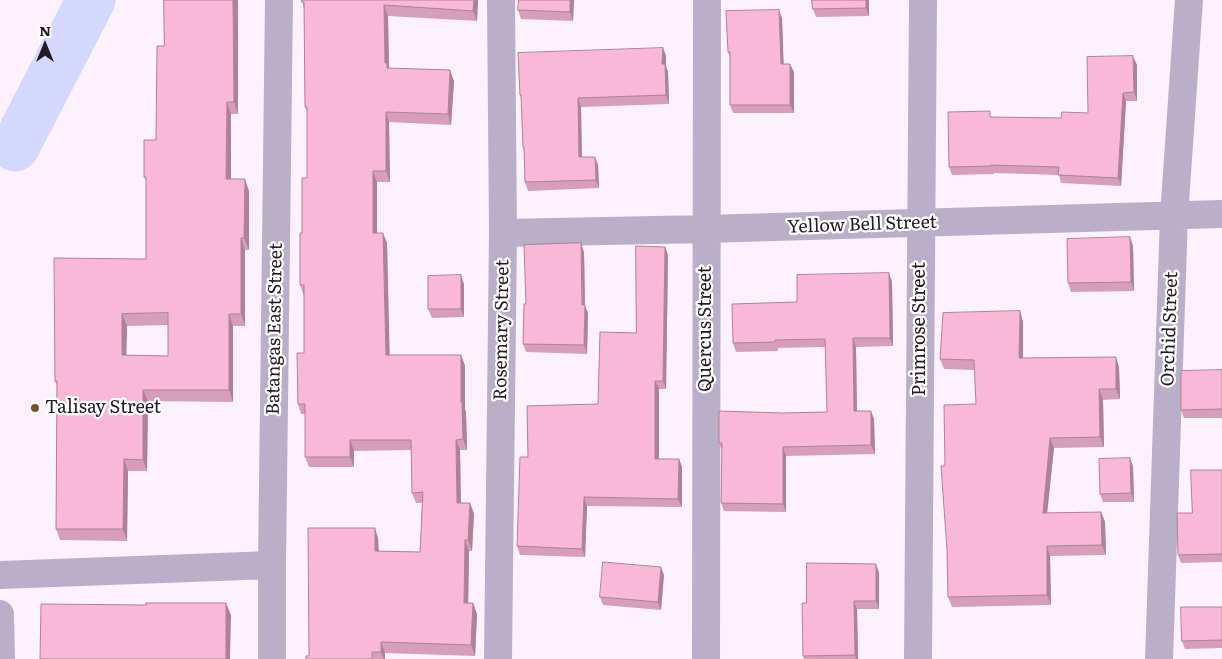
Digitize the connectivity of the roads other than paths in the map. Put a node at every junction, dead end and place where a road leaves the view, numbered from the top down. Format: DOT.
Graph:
graph roads {
  1 [pos="279,0"];
  2 [pos="501,0"];
  3 [pos="707,0"];
  4 [pos="923,0"];
  5 [pos="1189,0"];
  6 [pos="1222,214"];
  7 [pos="1174,216"];
  8 [pos="921,223"];
  9 [pos="706,229"];
  10 [pos="503,233"];
  11 [pos="272,565"];
  12 [pos="0,575"];
  13 [pos="0,614"];
  14 [pos="0,659"];
  15 [pos="272,659"];
  16 [pos="498,659"];
  17 [pos="706,659"];
  18 [pos="918,659"];
  19 [pos="1158,659"];
  1 -- 11 [label="street, Batangas East Street"];
  2 -- 10 [label="street, Rosemary Street"];
  3 -- 9 [label="street, Quercus Street"];
  4 -- 8 [label="street, Primrose Street"];
  5 -- 7 [label="street, Orchid Street"];
  6 -- 7 [label="street, Yellow Bell Street"];
  7 -- 8 [label="street, Yellow Bell Street"];
  7 -- 19 [label="street, Orchid Street"];
  8 -- 9 [label="street, Yellow Bell Street"];
  8 -- 18 [label="street, Primrose Street"];
  9 -- 10 [label="street, Yellow Bell Street"];
  9 -- 17 [label="street, Quercus Street"];
  10 -- 16 [label="street, Rosemary Street"];
  11 -- 12 [label="street"];
  11 -- 15 [label="street, Batangas East Street"];
  13 -- 14 [label="street"];
}
